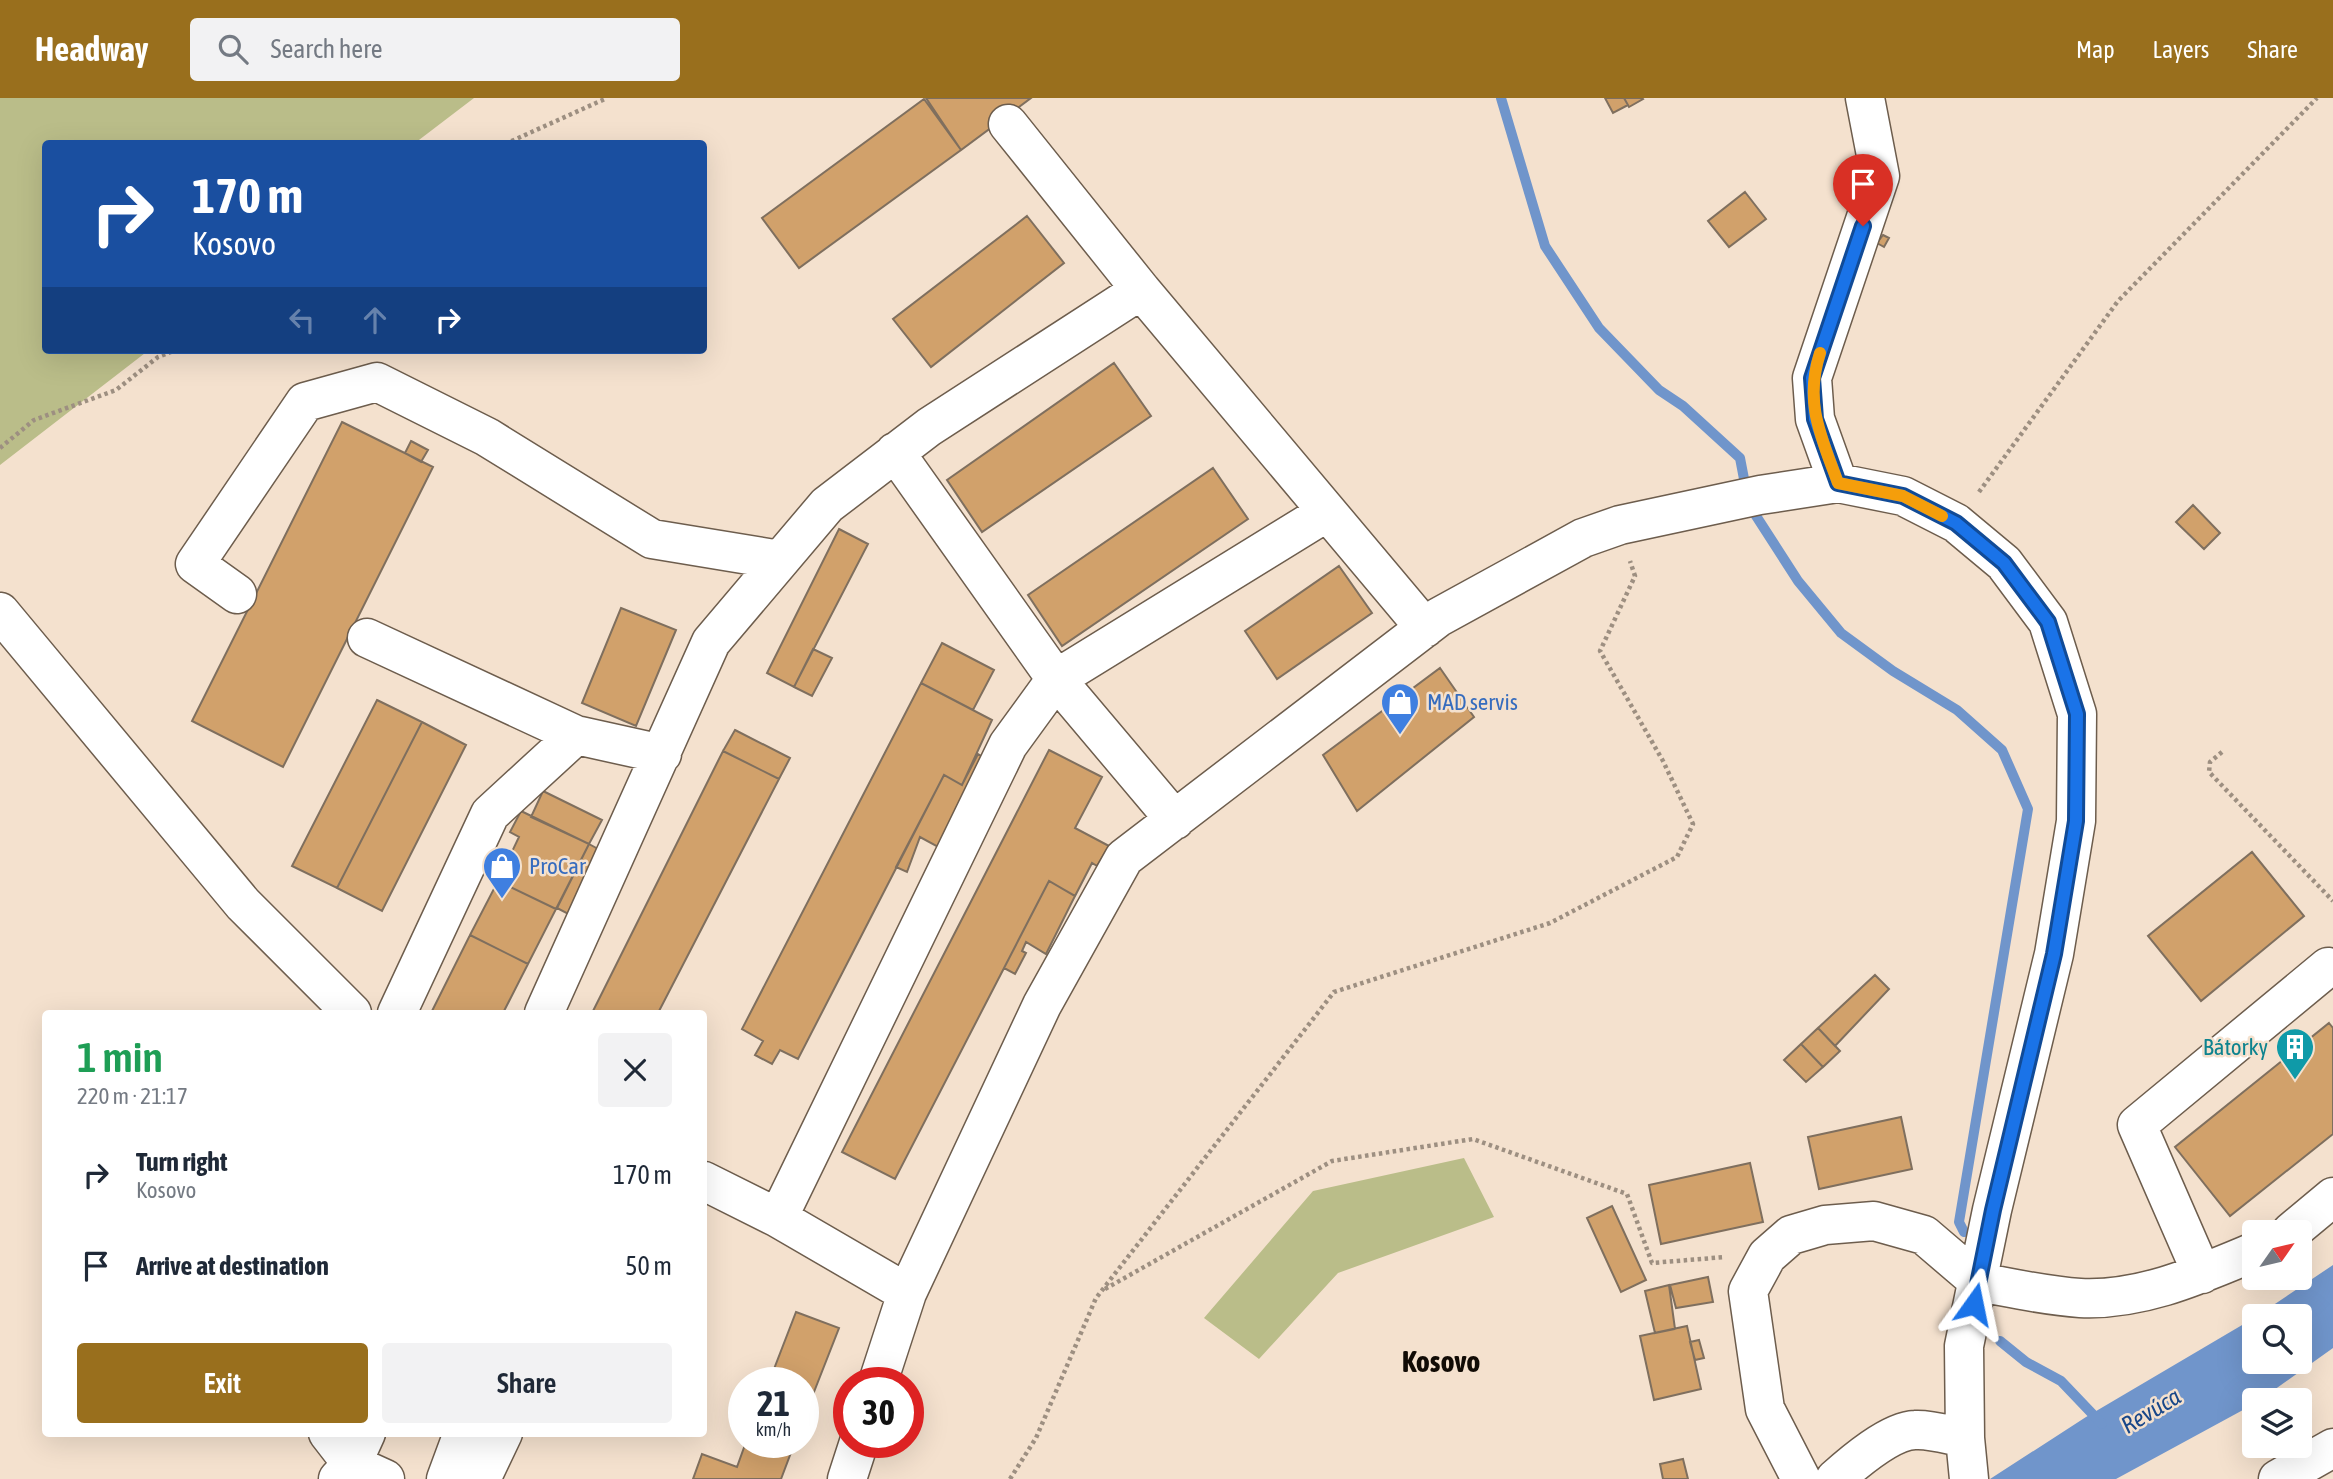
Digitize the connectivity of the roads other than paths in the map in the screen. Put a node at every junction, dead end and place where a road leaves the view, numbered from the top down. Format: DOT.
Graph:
graph roads {
  1 [pos="1865,98"];
  2 [pos="1008,124"];
  3 [pos="1142,290"];
  4 [pos="895,453"];
  5 [pos="1838,483"];
  6 [pos="1327,512"];
  7 [pos="780,560"];
  8 [pos="237,594"];
  9 [pos="0,612"];
  10 [pos="1425,628"];
  11 [pos="367,638"];
  12 [pos="1056,679"];
  13 [pos="576,735"];
  14 [pos="662,754"];
  15 [pos="1175,820"];
  16 [pos="2328,967"];
  17 [pos="349,1010"];
  18 [pos="398,1010"];
  19 [pos="545,1010"];
  20 [pos="707,1182"];
  21 [pos="2333,1198"];
  22 [pos="778,1218"];
  23 [pos="2306,1220"];
  24 [pos="2242,1257"];
  25 [pos="2202,1273"];
  26 [pos="1979,1282"];
  27 [pos="907,1293"];
  28 [pos="883,1367"];
  29 [pos="332,1437"];
  30 [pos="462,1437"];
  31 [pos="501,1437"];
  32 [pos="1965,1438"];
  33 [pos="2333,1448"];
  34 [pos="854,1458"];
  35 [pos="360,1464"];
  36 [pos="484,1473"];
  37 [pos="446,1479"];
  38 [pos="847,1479"];
  39 [pos="1801,1479"];
  40 [pos="1835,1479"];
  41 [pos="1969,1479"];
  42 [pos="2278,1479"];
  1 -- 5 [label="street"];
  2 -- 3 [label="street"];
  3 -- 4 [label="street"];
  3 -- 6 [label="street"];
  4 -- 7 [label="street"];
  4 -- 12 [label="street"];
  5 -- 10 [label="street"];
  5 -- 26 [label="street"];
  6 -- 10 [label="street"];
  6 -- 12 [label="street"];
  7 -- 8 [label="street"];
  7 -- 14 [label="street"];
  9 -- 17 [label="street"];
  10 -- 15 [label="street"];
  11 -- 13 [label="street"];
  12 -- 15 [label="street"];
  12 -- 22 [label="street"];
  13 -- 14 [label="street"];
  13 -- 18 [label="street"];
  14 -- 19 [label="street"];
  15 -- 27 [label="street"];
  16 -- 25 [label="street"];
  20 -- 22 [label="street"];
  21 -- 23 [label="street"];
  22 -- 27 [label="street"];
  24 -- 25 [label="street"];
  25 -- 26 [label="street"];
  26 -- 32 [label="street"];
  26 -- 39 [label="street"];
  27 -- 28 [label="street"];
  29 -- 35 [label="street"];
  30 -- 37 [label="street"];
  31 -- 36 [label="street"];
  32 -- 40 [label="street"];
  32 -- 41 [label="street"];
  33 -- 42 [label="street"];
  34 -- 38 [label="street"];
}
